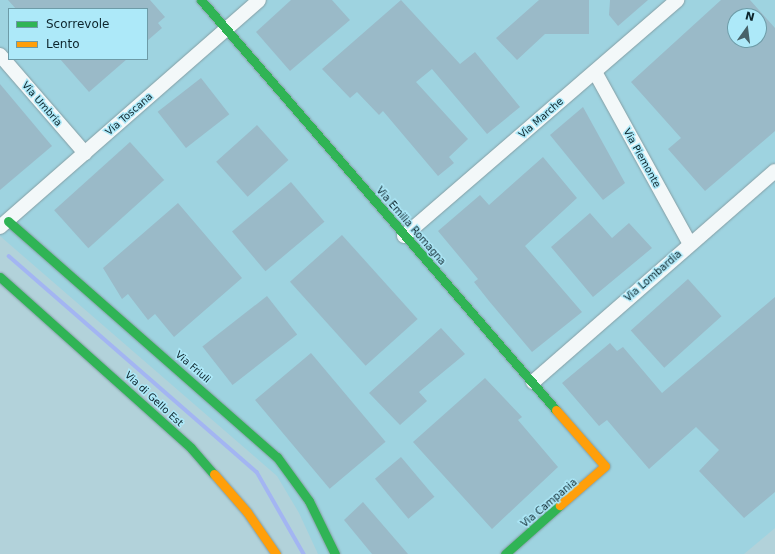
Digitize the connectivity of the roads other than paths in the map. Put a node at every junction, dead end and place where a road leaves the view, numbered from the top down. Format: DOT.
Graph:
graph roads {
  1 [pos="201,0"];
  2 [pos="259,0"];
  3 [pos="678,0"];
  4 [pos="226,28"];
  5 [pos="0,55"];
  6 [pos="595,72"];
  7 [pos="85,153"];
  8 [pos="775,171"];
  9 [pos="4,224"];
  10 [pos="404,236"];
  11 [pos="690,244"];
  12 [pos="0,277"];
  13 [pos="533,382"];
  14 [pos="605,466"];
  15 [pos="276,554"];
  16 [pos="335,554"];
  17 [pos="505,554"];
  1 -- 4 [label="street, Via Emilia Romagna"];
  2 -- 4 [label="street, Via Toscana"];
  3 -- 6 [label="street, Via Marche"];
  4 -- 7 [label="street, Via Toscana"];
  4 -- 10 [label="street, Via Emilia Romagna"];
  5 -- 7 [label="street, Via Umbria"];
  6 -- 10 [label="street, Via Marche"];
  6 -- 11 [label="street, Via Piemonte"];
  7 -- 9 [label="street, Via Toscana"];
  8 -- 11 [label="street, Via Lombardia"];
  9 -- 16 [label="street, Via Friuli"];
  10 -- 13 [label="street, Via Emilia Romagna"];
  11 -- 13 [label="street, Via Lombardia"];
  12 -- 15 [label="street, Via di Gello Est"];
  13 -- 14 [label="street, Via Emilia Romagna"];
  14 -- 17 [label="street, Via Campania"];
}
